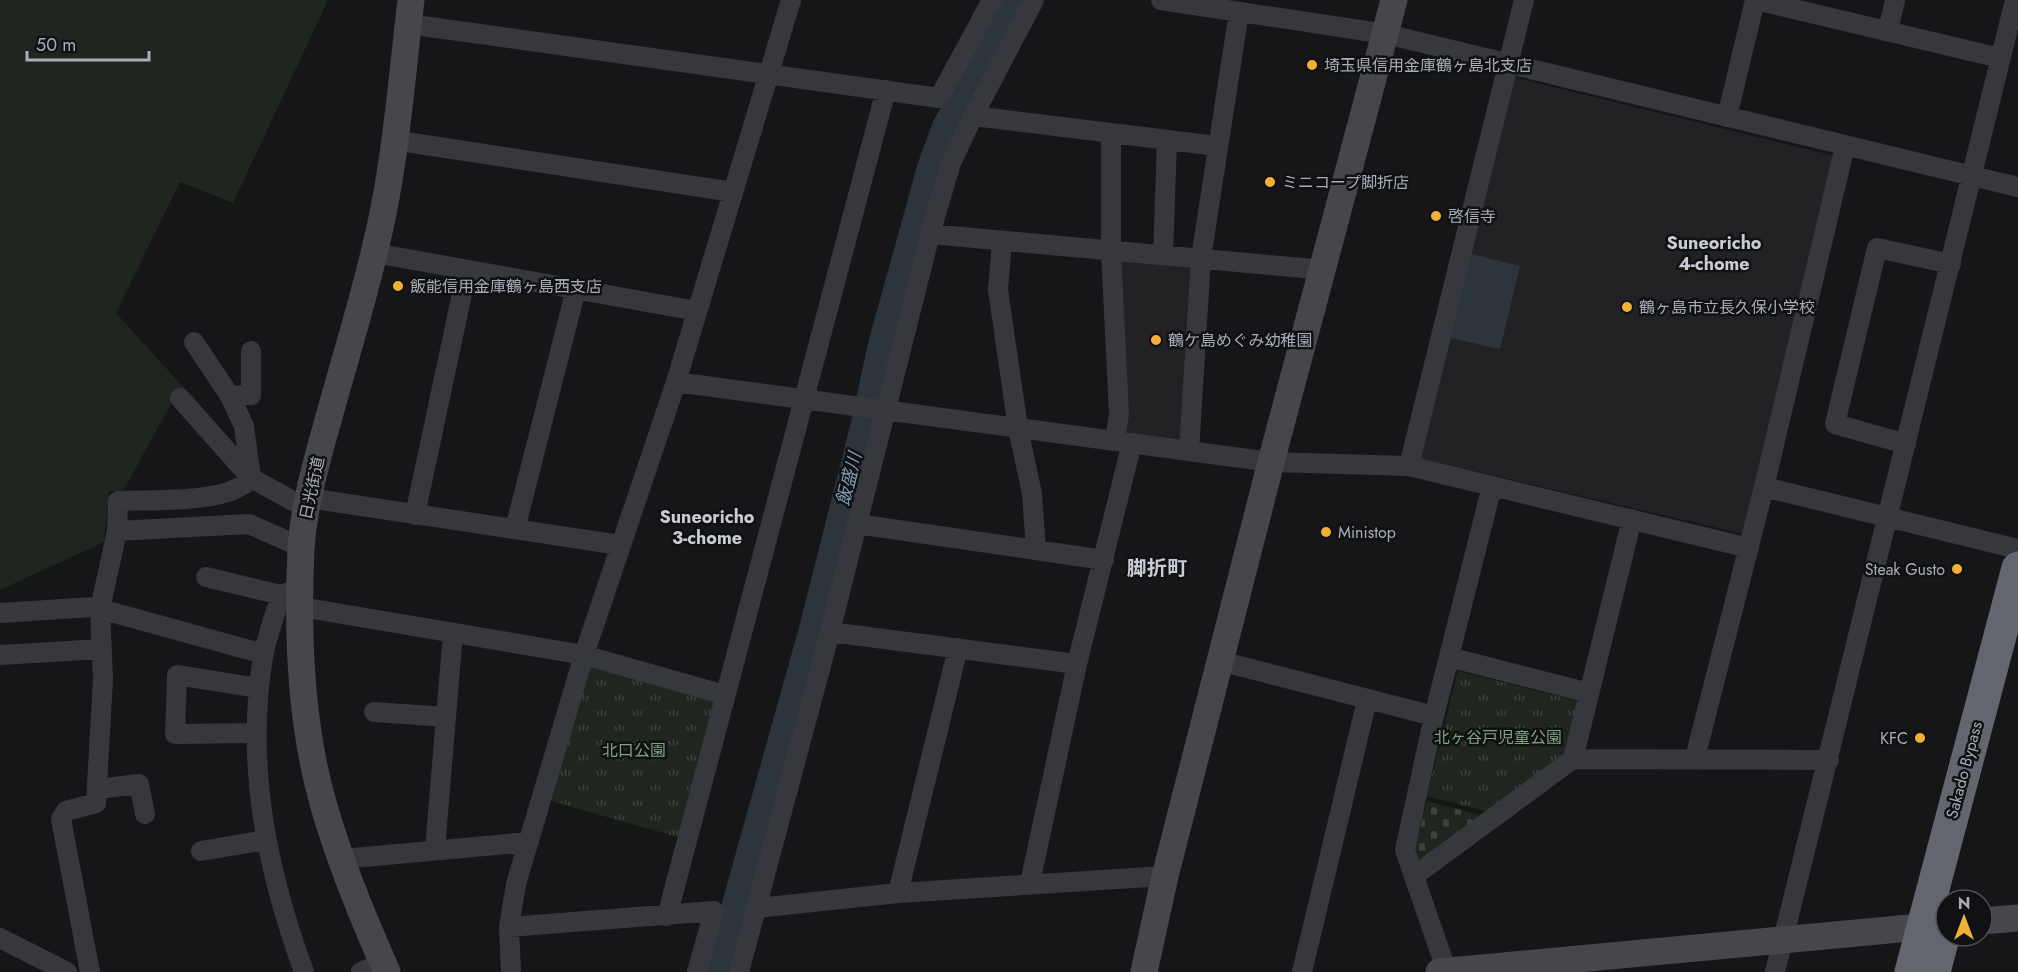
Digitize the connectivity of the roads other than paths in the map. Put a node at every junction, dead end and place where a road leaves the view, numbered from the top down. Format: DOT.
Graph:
graph roads {
  1 [pos="791,0"];
  2 [pos="992,0"];
  3 [pos="1034,0"];
  4 [pos="1161,0"];
  5 [pos="1394,0"];
  6 [pos="1524,0"];
  7 [pos="1756,0"];
  8 [pos="1895,0"];
  9 [pos="2015,0"];
  10 [pos="410,12"];
  11 [pos="1239,12"];
  12 [pos="1888,30"];
  13 [pos="1386,34"];
  14 [pos="2000,58"];
  15 [pos="1507,65"];
  16 [pos="768,72"];
  17 [pos="886,90"];
  18 [pos="973,116"];
  19 [pos="1726,117"];
  20 [pos="1111,134"];
  21 [pos="393,140"];
  22 [pos="1167,141"];
  23 [pos="1217,146"];
  24 [pos="1845,146"];
  25 [pos="1972,175"];
  26 [pos="2018,187"];
  27 [pos="733,192"];
  28 [pos="930,234"];
  29 [pos="1002,241"];
  30 [pos="1111,251"];
  31 [pos="374,253"];
  32 [pos="1163,255"];
  33 [pos="1201,258"];
  34 [pos="1951,264"];
  35 [pos="467,270"];
  36 [pos="1324,270"];
  37 [pos="576,289"];
  38 [pos="697,311"];
  39 [pos="194,342"];
  40 [pos="251,351"];
  41 [pos="676,382"];
  42 [pos="230,396"];
  43 [pos="180,398"];
  44 [pos="802,400"];
  45 [pos="886,410"];
  46 [pos="1018,428"];
  47 [pos="1124,442"];
  48 [pos="1906,444"];
  49 [pos="1189,450"];
  50 [pos="1271,462"];
  51 [pos="1409,466"];
  52 [pos="251,478"];
  53 [pos="1492,486"];
  54 [pos="1764,487"];
  55 [pos="307,503"];
  56 [pos="415,515"];
  57 [pos="1887,516"];
  58 [pos="1632,519"];
  59 [pos="857,524"];
  60 [pos="515,529"];
  61 [pos="117,531"];
  62 [pos="620,545"];
  63 [pos="301,547"];
  64 [pos="1749,548"];
  65 [pos="2018,549"];
  66 [pos="1036,550"];
  67 [pos="1104,560"];
  68 [pos="2018,568"];
  69 [pos="206,578"];
  70 [pos="294,597"];
  71 [pos="100,609"];
  72 [pos="0,613"];
  73 [pos="830,632"];
  74 [pos="453,633"];
  75 [pos="958,648"];
  76 [pos="101,649"];
  77 [pos="2018,652"];
  78 [pos="264,654"];
  79 [pos="0,655"];
  80 [pos="584,655"];
  81 [pos="1449,657"];
  82 [pos="1220,661"];
  83 [pos="1077,664"];
  84 [pos="259,688"];
  85 [pos="1589,693"];
  86 [pos="725,695"];
  87 [pos="1367,700"];
  88 [pos="374,712"];
  89 [pos="1434,716"];
  90 [pos="446,717"];
  91 [pos="256,734"];
  92 [pos="1695,758"];
  93 [pos="1573,759"];
  94 [pos="1829,760"];
  95 [pos="96,789"];
  96 [pos="144,814"];
  97 [pos="265,840"];
  98 [pos="529,842"];
  99 [pos="435,849"];
  100 [pos="201,852"];
  101 [pos="342,859"];
  102 [pos="1165,876"];
  103 [pos="1414,876"];
  104 [pos="1030,883"];
  105 [pos="1946,888"];
  106 [pos="1956,888"];
  107 [pos="898,893"];
  108 [pos="757,908"];
  109 [pos="667,916"];
  110 [pos="2018,918"];
  111 [pos="1994,920"];
  112 [pos="1934,926"];
  113 [pos="509,927"];
  114 [pos="1934,933"];
  115 [pos="0,938"];
  116 [pos="1783,939"];
  117 [pos="1936,948"];
  118 [pos="377,969"];
  119 [pos="67,972"];
  120 [pos="90,972"];
  121 [pos="304,972"];
  122 [pos="511,972"];
  123 [pos="697,972"];
  124 [pos="739,972"];
  125 [pos="1144,972"];
  126 [pos="1302,972"];
  127 [pos="1439,972"];
  128 [pos="1447,972"];
  129 [pos="1775,972"];
  130 [pos="1911,972"];
  131 [pos="1934,972"];
  1 -- 16 [label="street"];
  2 -- 17 [label="street"];
  3 -- 18 [label="street"];
  4 -- 11 [label="street"];
  5 -- 13 [label="street"];
  6 -- 15 [label="street"];
  7 -- 12 [label="street"];
  7 -- 19 [label="street"];
  8 -- 12 [label="street"];
  9 -- 14 [label="street"];
  10 -- 16 [label="street"];
  10 -- 21 [label="street, 日光街道"];
  11 -- 13 [label="street"];
  11 -- 23 [label="street"];
  12 -- 14 [label="street"];
  13 -- 15 [label="street"];
  13 -- 36 [label="street"];
  14 -- 25 [label="street"];
  15 -- 19 [label="street"];
  15 -- 51 [label="street"];
  16 -- 17 [label="street"];
  16 -- 27 [label="street"];
  17 -- 44 [label="street"];
  18 -- 20 [label="street"];
  18 -- 28 [label="street"];
  19 -- 24 [label="street"];
  20 -- 22 [label="street"];
  20 -- 30 [label="street"];
  21 -- 27 [label="street"];
  21 -- 31 [label="street, 日光街道"];
  22 -- 23 [label="street"];
  22 -- 32 [label="street"];
  23 -- 33 [label="street"];
  24 -- 25 [label="street"];
  24 -- 54 [label="street"];
  25 -- 26 [label="street"];
  25 -- 34 [label="street"];
  27 -- 38 [label="street"];
  28 -- 29 [label="street"];
  28 -- 45 [label="street"];
  29 -- 30 [label="street"];
  29 -- 46 [label="street"];
  30 -- 32 [label="street"];
  30 -- 47 [label="street"];
  31 -- 35 [label="street"];
  31 -- 55 [label="street, 日光街道"];
  32 -- 33 [label="street"];
  33 -- 36 [label="street"];
  33 -- 49 [label="street"];
  34 -- 48 [label="street"];
  34 -- 48 [label="street"];
  35 -- 37 [label="street"];
  35 -- 56 [label="street"];
  36 -- 50 [label="street"];
  37 -- 38 [label="street"];
  37 -- 60 [label="street"];
  38 -- 41 [label="street"];
  39 -- 42 [label="street"];
  40 -- 42 [label="street"];
  41 -- 44 [label="street"];
  41 -- 62 [label="street"];
  42 -- 52 [label="street"];
  43 -- 52 [label="street"];
  44 -- 45 [label="street"];
  44 -- 86 [label="street"];
  45 -- 46 [label="street"];
  45 -- 59 [label="street"];
  46 -- 47 [label="street"];
  46 -- 66 [label="street"];
  47 -- 49 [label="street"];
  47 -- 67 [label="street"];
  48 -- 57 [label="street"];
  49 -- 50 [label="street"];
  50 -- 51 [label="street"];
  50 -- 82 [label="street"];
  51 -- 53 [label="street"];
  52 -- 55 [label="street"];
  52 -- 61 [label="street"];
  53 -- 58 [label="street"];
  53 -- 81 [label="street"];
  54 -- 57 [label="street"];
  54 -- 64 [label="street"];
  55 -- 56 [label="street"];
  55 -- 63 [label="street, 日光街道"];
  56 -- 60 [label="street"];
  57 -- 65 [label="street"];
  57 -- 94 [label="street"];
  58 -- 64 [label="street"];
  58 -- 85 [label="street"];
  59 -- 66 [label="street"];
  59 -- 73 [label="street"];
  60 -- 62 [label="street"];
  61 -- 63 [label="street"];
  61 -- 71 [label="street"];
  62 -- 80 [label="street"];
  63 -- 70 [label="street, 日光街道"];
  64 -- 92 [label="street"];
  66 -- 67 [label="street"];
  67 -- 83 [label="street"];
  68 -- 105 [label="highway, Sakado Bypass"];
  69 -- 70 [label="street"];
  70 -- 74 [label="street"];
  70 -- 78 [label="street"];
  70 -- 101 [label="street, 日光街道"];
  71 -- 72 [label="street"];
  71 -- 76 [label="street"];
  71 -- 78 [label="street"];
  73 -- 75 [label="street"];
  73 -- 108 [label="street"];
  74 -- 80 [label="street"];
  74 -- 90 [label="street"];
  75 -- 83 [label="street"];
  75 -- 107 [label="street"];
  76 -- 79 [label="street"];
  76 -- 95 [label="street"];
  77 -- 106 [label="highway, Sakado Bypass"];
  78 -- 84 [label="street"];
  80 -- 86 [label="street"];
  80 -- 98 [label="street"];
  81 -- 85 [label="street"];
  81 -- 89 [label="street"];
  82 -- 87 [label="street"];
  82 -- 102 [label="street"];
  83 -- 104 [label="street"];
  84 -- 91 [label="street"];
  84 -- 91 [label="street"];
  85 -- 93 [label="street"];
  86 -- 109 [label="street"];
  87 -- 89 [label="street"];
  87 -- 126 [label="street"];
  88 -- 90 [label="street"];
  89 -- 103 [label="street"];
  90 -- 99 [label="street"];
  91 -- 97 [label="street"];
  92 -- 93 [label="street"];
  92 -- 94 [label="street"];
  93 -- 103 [label="street"];
  94 -- 116 [label="street"];
  95 -- 96 [label="street"];
  95 -- 120 [label="street"];
  97 -- 100 [label="street"];
  97 -- 121 [label="street"];
  98 -- 99 [label="street"];
  98 -- 113 [label="street"];
  99 -- 101 [label="street"];
  101 -- 118 [label="street, 日光街道"];
  102 -- 104 [label="street"];
  102 -- 125 [label="street"];
  103 -- 128 [label="street"];
  104 -- 107 [label="street"];
  107 -- 108 [label="street"];
  108 -- 124 [label="street"];
  109 -- 113 [label="street"];
  109 -- 123 [label="street"];
  110 -- 111 [label="street"];
  112 -- 116 [label="street"];
  113 -- 122 [label="street"];
  114 -- 130 [label="highway, Sakado Bypass"];
  115 -- 119 [label="street"];
  116 -- 128 [label="street"];
  116 -- 129 [label="street"];
  117 -- 131 [label="highway, Sakado Bypass"];
  127 -- 128 [label="street"];
}
